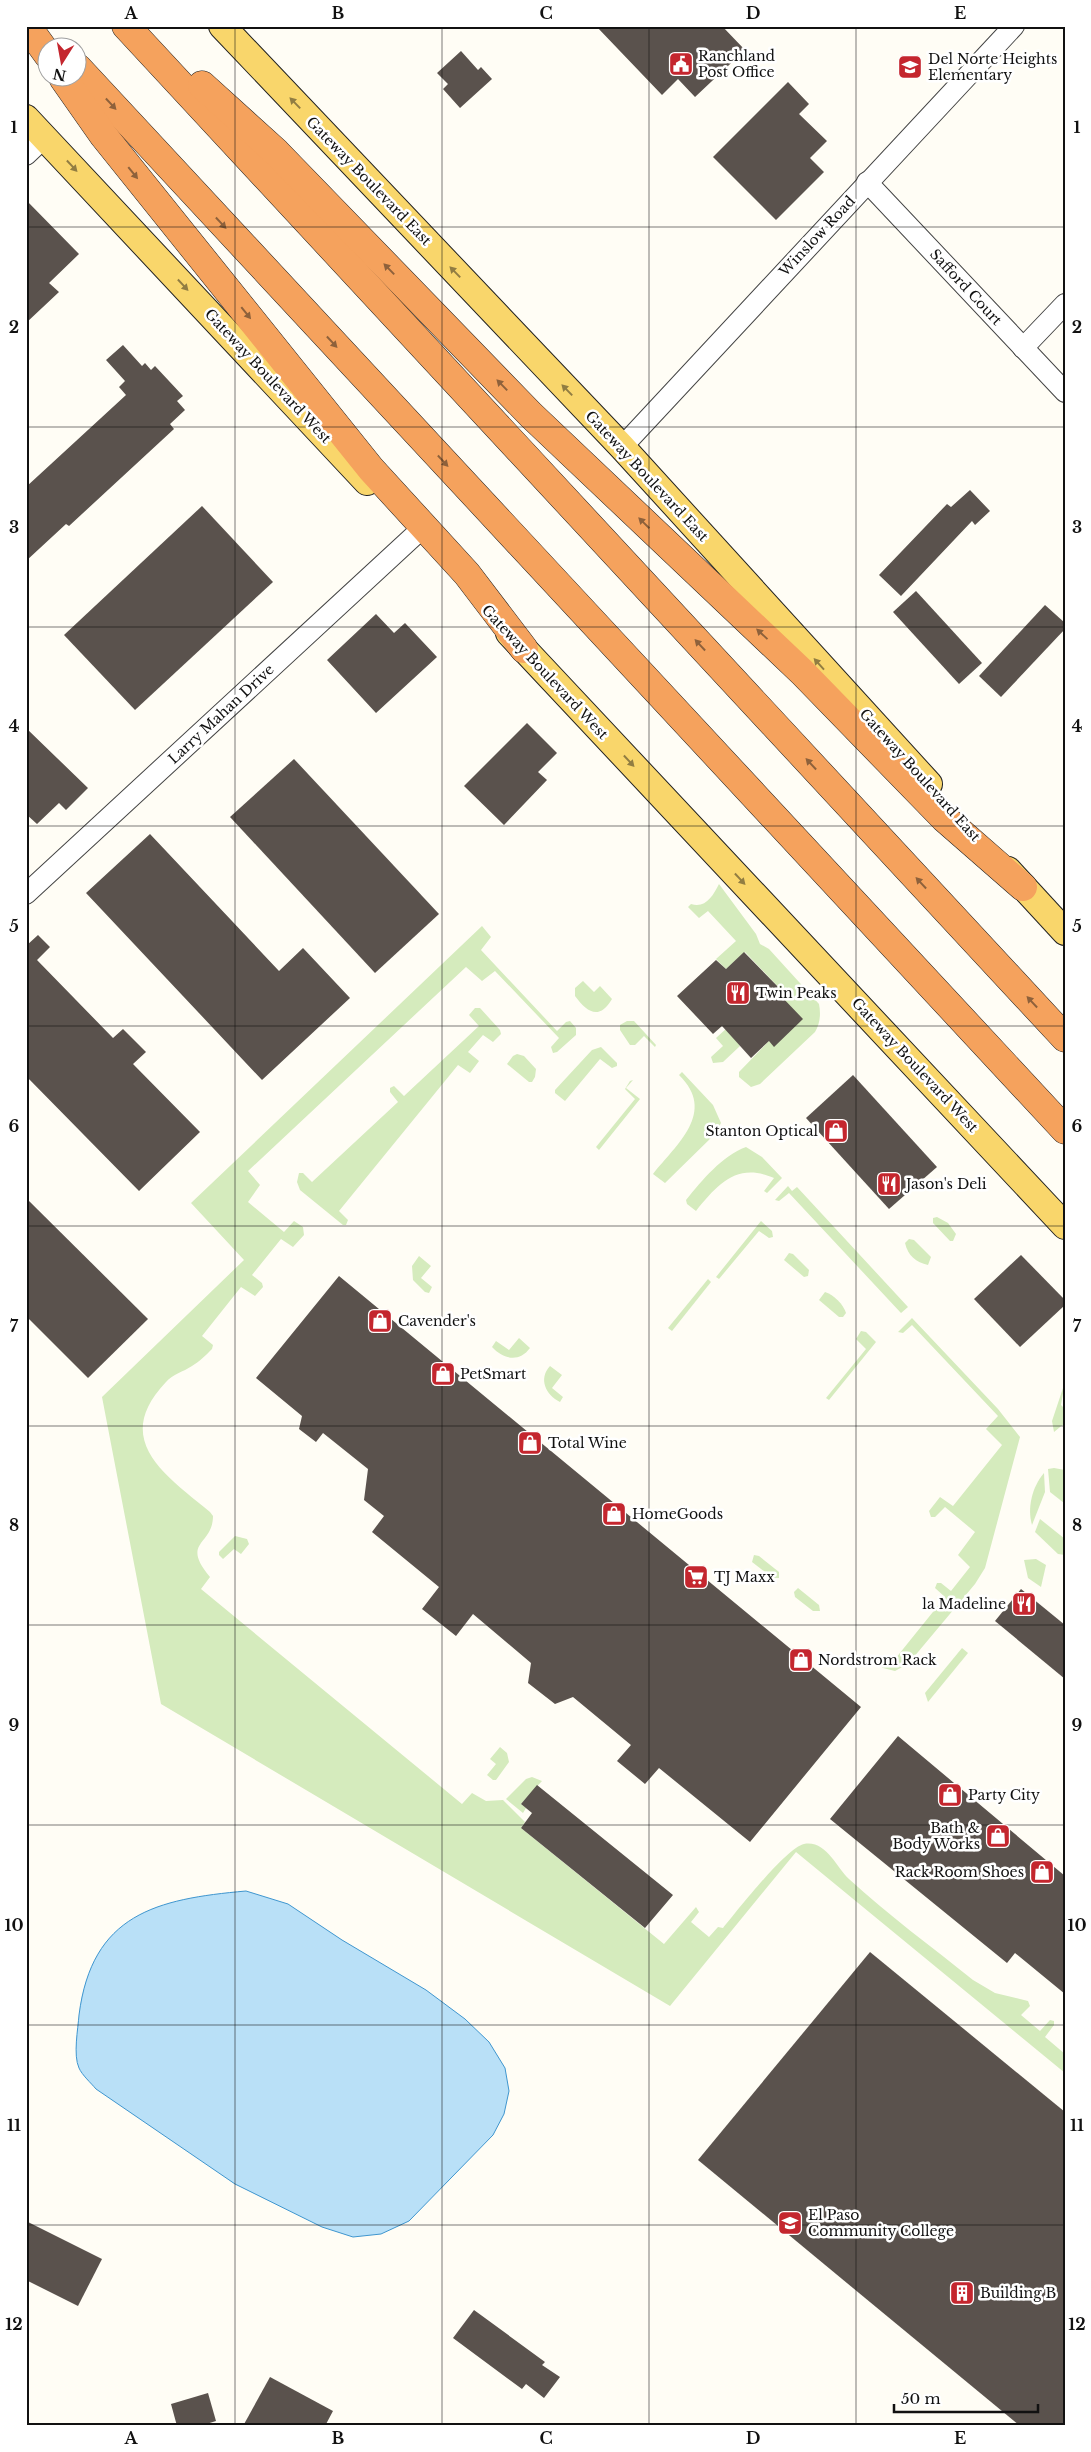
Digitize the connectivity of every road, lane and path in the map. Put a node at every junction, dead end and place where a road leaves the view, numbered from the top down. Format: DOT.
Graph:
graph roads {
  1 [pos="27,26"];
  2 [pos="39,26"];
  3 [pos="126,26"];
  4 [pos="138,26"];
  5 [pos="222,26"];
  6 [pos="1014,26"];
  7 [pos="49,38"];
  8 [pos="38,41"];
  9 [pos="88,79"];
  10 [pos="70,88"];
  11 [pos="26,118"];
  12 [pos="36,146"];
  13 [pos="867,182"];
  14 [pos="1065,304"];
  15 [pos="1023,348"];
  16 [pos="1065,392"];
  17 [pos="622,448"];
  18 [pos="416,534"];
  19 [pos="524,649"];
  20 [pos="1023,887"];
  21 [pos="26,894"];
  22 [pos="1065,932"];
  23 [pos="1065,1038"];
  24 [pos="1065,1130"];
  25 [pos="1065,1226"];
  1 -- 8 [label="highway"];
  2 -- 7 [label="highway"];
  23 -- 3 [label="highway, one-way"];
  20 -- 4 [label="highway, one-way"];
  17 -- 5 [label="main road, Gateway Boulevard East, one-way"];
  6 -- 13 [label="street, Winslow Road"];
  9 -- 24 [label="highway, one-way"];
  10 -- 19 [label="highway, one-way"];
  11 -- 12 [label="main road, Gateway Boulevard West"];
  12 -- 18 [label="main road, Gateway Boulevard West, one-way"];
  13 -- 15 [label="street, Safford Court"];
  13 -- 17 [label="street, Winslow Road"];
  14 -- 15 [label="street"];
  15 -- 16 [label="street, Safford Court"];
  20 -- 17 [label="main road, Gateway Boulevard East, one-way"];
  18 -- 19 [label="main road, Gateway Boulevard West"];
  18 -- 21 [label="street, Larry Mahan Drive"];
  19 -- 25 [label="main road, Gateway Boulevard West, one-way"];
  20 -- 22 [label="main road, Gateway Boulevard East"];
}
